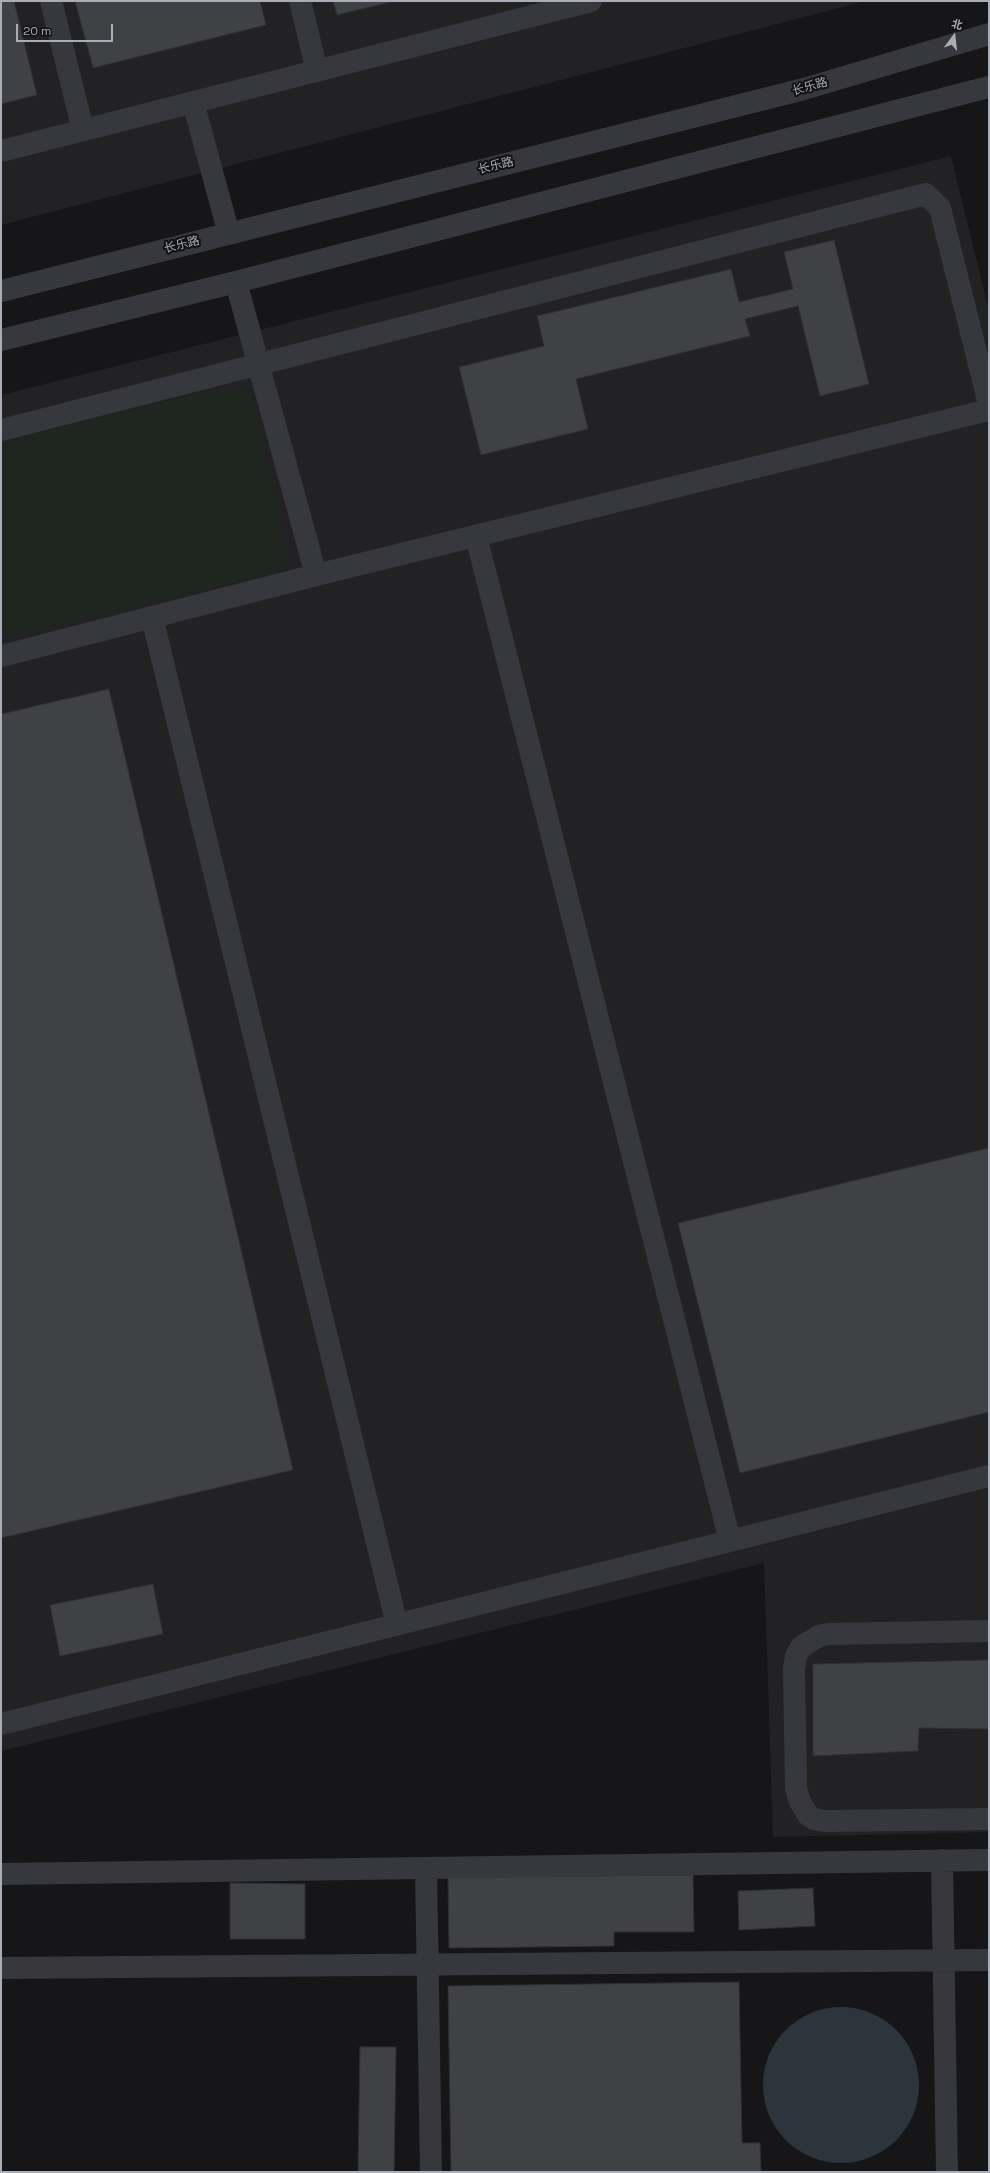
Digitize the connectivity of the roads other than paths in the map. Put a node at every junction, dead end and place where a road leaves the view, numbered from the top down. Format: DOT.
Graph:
graph roads {
  1 [pos="51,1"];
  2 [pos="300,1"];
  3 [pos="591,1"];
  4 [pos="989,34"];
  5 [pos="317,71"];
  6 [pos="989,87"];
  7 [pos="193,102"];
  8 [pos="83,130"];
  9 [pos="1,151"];
  10 [pos="229,234"];
  11 [pos="236,282"];
  12 [pos="1,291"];
  13 [pos="1,340"];
  14 [pos="259,364"];
  15 [pos="989,404"];
  16 [pos="989,410"];
  17 [pos="1,430"];
  18 [pos="476,536"];
  19 [pos="316,575"];
  20 [pos="152,617"];
  21 [pos="1,656"];
  22 [pos="989,1476"];
  23 [pos="730,1540"];
  24 [pos="397,1625"];
  25 [pos="989,1631"];
  26 [pos="1,1724"];
  27 [pos="989,1819"];
  28 [pos="942,1860"];
  29 [pos="989,1860"];
  30 [pos="426,1868"];
  31 [pos="1,1874"];
  32 [pos="989,1960"];
  33 [pos="944,1961"];
  34 [pos="427,1964"];
  35 [pos="1,1968"];
  36 [pos="430,2172"];
  37 [pos="948,2172"];
  1 -- 8 [label="street"];
  2 -- 5 [label="street"];
  3 -- 5 [label="street"];
  4 -- 10 [label="street, 长乐路"];
  5 -- 7 [label="street"];
  6 -- 11 [label="street"];
  7 -- 8 [label="street"];
  7 -- 10 [label="street"];
  8 -- 9 [label="street"];
  10 -- 12 [label="street, 长乐路"];
  11 -- 13 [label="street"];
  11 -- 14 [label="street"];
  14 -- 15 [label="street"];
  14 -- 17 [label="street"];
  14 -- 19 [label="street"];
  16 -- 18 [label="street"];
  18 -- 19 [label="street"];
  18 -- 23 [label="street"];
  19 -- 20 [label="street"];
  20 -- 21 [label="street"];
  20 -- 24 [label="street"];
  22 -- 23 [label="street"];
  23 -- 24 [label="street"];
  24 -- 26 [label="street"];
  25 -- 27 [label="street"];
  28 -- 29 [label="street"];
  28 -- 30 [label="street"];
  28 -- 33 [label="street"];
  30 -- 31 [label="street"];
  30 -- 34 [label="street"];
  32 -- 33 [label="street"];
  33 -- 34 [label="street"];
  33 -- 37 [label="street"];
  34 -- 35 [label="street"];
  34 -- 36 [label="street"];
}
